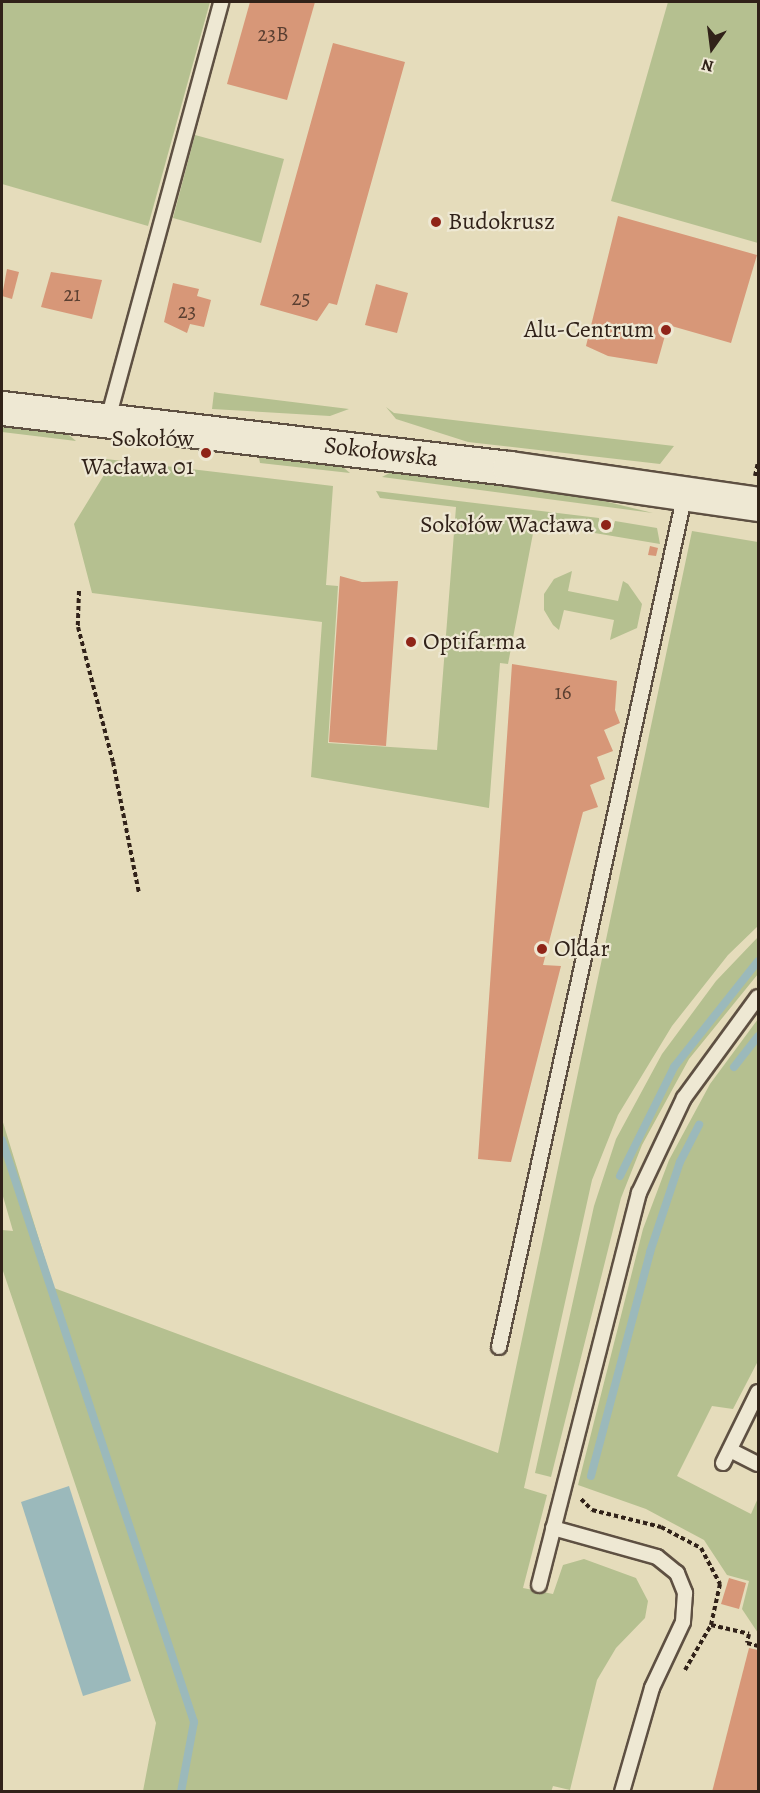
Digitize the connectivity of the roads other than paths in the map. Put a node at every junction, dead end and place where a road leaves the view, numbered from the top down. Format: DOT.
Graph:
graph roads {
  1 [pos="221,2"];
  2 [pos="2,408"];
  3 [pos="108,419"];
  4 [pos="684,494"];
  5 [pos="759,504"];
  6 [pos="759,998"];
  7 [pos="499,1347"];
  8 [pos="759,1392"];
  9 [pos="729,1450"];
  10 [pos="723,1463"];
  11 [pos="759,1464"];
  12 [pos="553,1528"];
  13 [pos="539,1585"];
  14 [pos="622,1791"];
  1 -- 3 [label="lane"];
  2 -- 3 [label="street, Sokołowska"];
  3 -- 4 [label="street, Sokołowska"];
  4 -- 5 [label="street, Sokołowska"];
  4 -- 7 [label="lane"];
  6 -- 12 [label="lane"];
  8 -- 9 [label="lane"];
  9 -- 10 [label="lane"];
  9 -- 11 [label="lane"];
  12 -- 13 [label="lane"];
  12 -- 14 [label="lane"];
}
